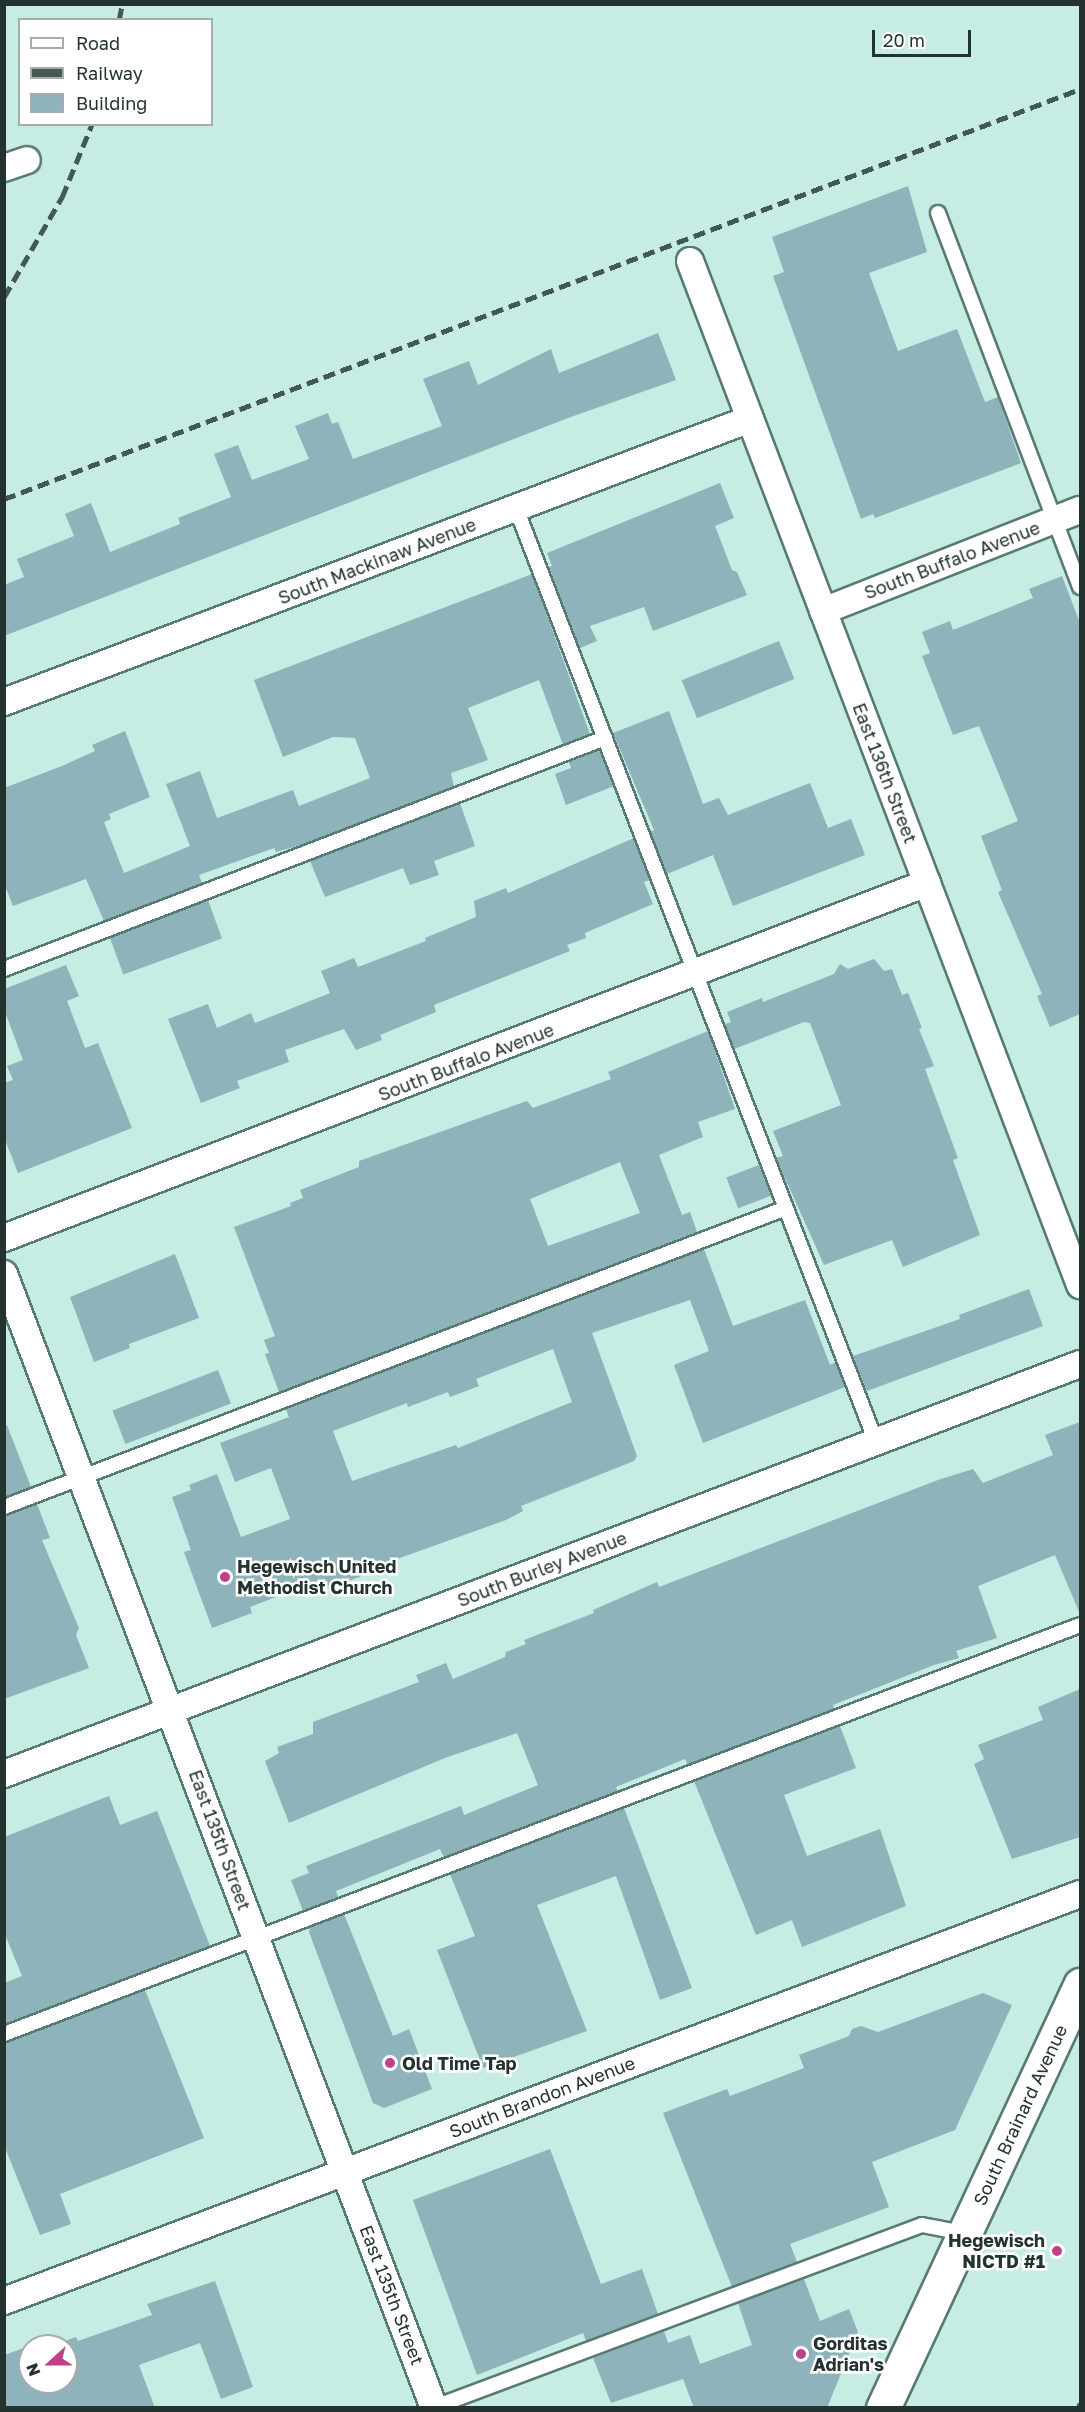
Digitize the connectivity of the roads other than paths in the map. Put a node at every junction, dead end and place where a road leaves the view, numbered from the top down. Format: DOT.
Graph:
graph roads {
  1 [pos="938,213"];
  2 [pos="690,261"];
  3 [pos="750,419"];
  4 [pos="516,508"];
  5 [pos="1080,510"];
  6 [pos="1055,520"];
  7 [pos="1080,587"];
  8 [pos="823,611"];
  9 [pos="4,702"];
  10 [pos="605,738"];
  11 [pos="927,883"];
  12 [pos="4,969"];
  13 [pos="696,975"];
  14 [pos="786,1208"];
  15 [pos="4,1238"];
  16 [pos="4,1274"];
  17 [pos="1080,1285"];
  18 [pos="1080,1364"];
  19 [pos="876,1442"];
  20 [pos="83,1477"];
  21 [pos="4,1507"];
  22 [pos="1080,1625"];
  23 [pos="172,1710"];
  24 [pos="4,1774"];
  25 [pos="1080,1894"];
  26 [pos="256,1938"];
  27 [pos="1080,1985"];
  28 [pos="4,2034"];
  29 [pos="345,2172"];
  30 [pos="965,2234"];
  31 [pos="4,2301"];
  32 [pos="434,2407"];
  33 [pos="883,2408"];
  1 -- 6 [label="lane"];
  2 -- 3 [label="street, East 136th Street"];
  3 -- 4 [label="street, South Mackinaw Avenue"];
  3 -- 8 [label="street, East 136th Street"];
  4 -- 9 [label="street, South Mackinaw Avenue"];
  4 -- 10 [label="lane"];
  5 -- 6 [label="street, South Buffalo Avenue"];
  6 -- 7 [label="lane"];
  6 -- 8 [label="street, South Buffalo Avenue"];
  8 -- 11 [label="street, East 136th Street"];
  10 -- 12 [label="lane"];
  10 -- 13 [label="lane"];
  11 -- 13 [label="street, South Buffalo Avenue"];
  11 -- 17 [label="street, East 136th Street"];
  13 -- 14 [label="lane"];
  13 -- 15 [label="street, South Buffalo Avenue"];
  14 -- 19 [label="lane"];
  14 -- 20 [label="lane"];
  16 -- 20 [label="street, East 135th Street"];
  18 -- 19 [label="street, South Burley Avenue"];
  19 -- 23 [label="street, South Burley Avenue"];
  20 -- 21 [label="lane"];
  20 -- 23 [label="street, East 135th Street"];
  22 -- 26 [label="lane"];
  23 -- 24 [label="street, South Burley Avenue"];
  23 -- 26 [label="street, East 135th Street"];
  25 -- 29 [label="street, South Brandon Avenue"];
  26 -- 28 [label="lane"];
  26 -- 29 [label="street, East 135th Street"];
  27 -- 30 [label="main road, South Brainard Avenue"];
  29 -- 31 [label="street, South Brandon Avenue"];
  29 -- 32 [label="street, East 135th Street"];
  30 -- 32 [label="lane"];
  30 -- 33 [label="main road, South Brainard Avenue"];
}
